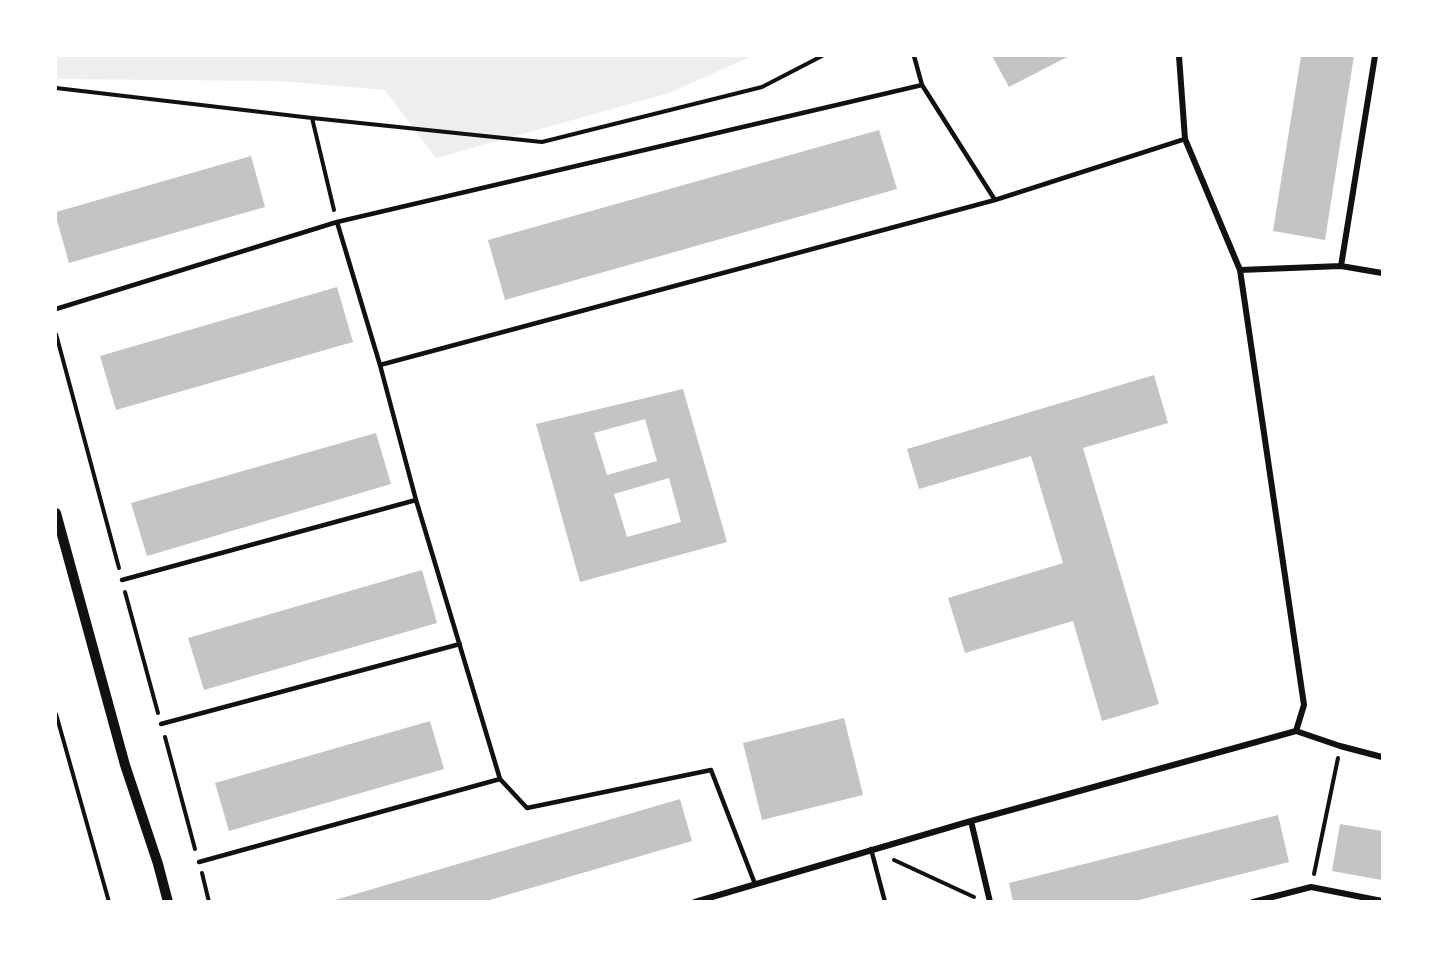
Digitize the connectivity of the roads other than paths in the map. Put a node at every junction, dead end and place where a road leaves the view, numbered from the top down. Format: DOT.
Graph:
graph roads {
  1 [pos="914,56"];
  2 [pos="1179,56"];
  3 [pos="1375,56"];
  4 [pos="922,85"];
  5 [pos="1185,139"];
  6 [pos="995,200"];
  7 [pos="337,222"];
  8 [pos="1341,266"];
  9 [pos="1240,270"];
  10 [pos="1383,273"];
  11 [pos="56,309"];
  12 [pos="380,365"];
  13 [pos="416,501"];
  14 [pos="56,513"];
  15 [pos="122,580"];
  16 [pos="460,644"];
  17 [pos="161,724"];
  18 [pos="1296,731"];
  19 [pos="1383,757"];
  20 [pos="500,779"];
  21 [pos="971,821"];
  22 [pos="871,849"];
  23 [pos="199,862"];
  24 [pos="755,884"];
  25 [pos="1383,901"];
  26 [pos="168,902"];
  27 [pos="695,902"];
  28 [pos="885,902"];
  29 [pos="990,902"];
  30 [pos="1253,902"];
  1 -- 4 [label="lane"];
  2 -- 5 [label="street"];
  3 -- 8 [label="street"];
  4 -- 6 [label="lane"];
  4 -- 7 [label="lane"];
  5 -- 6 [label="lane"];
  5 -- 9 [label="street"];
  6 -- 12 [label="lane"];
  7 -- 11 [label="lane"];
  7 -- 12 [label="lane"];
  8 -- 9 [label="street"];
  8 -- 10 [label="street"];
  9 -- 18 [label="street"];
  12 -- 13 [label="lane"];
  13 -- 15 [label="lane"];
  13 -- 16 [label="lane"];
  14 -- 26 [label="street"];
  16 -- 17 [label="lane"];
  16 -- 20 [label="lane"];
  18 -- 19 [label="street"];
  18 -- 21 [label="street"];
  20 -- 23 [label="lane"];
  20 -- 24 [label="lane"];
  21 -- 22 [label="street"];
  21 -- 29 [label="street"];
  22 -- 24 [label="street"];
  22 -- 28 [label="lane"];
  24 -- 27 [label="street"];
  25 -- 30 [label="street"];
}
